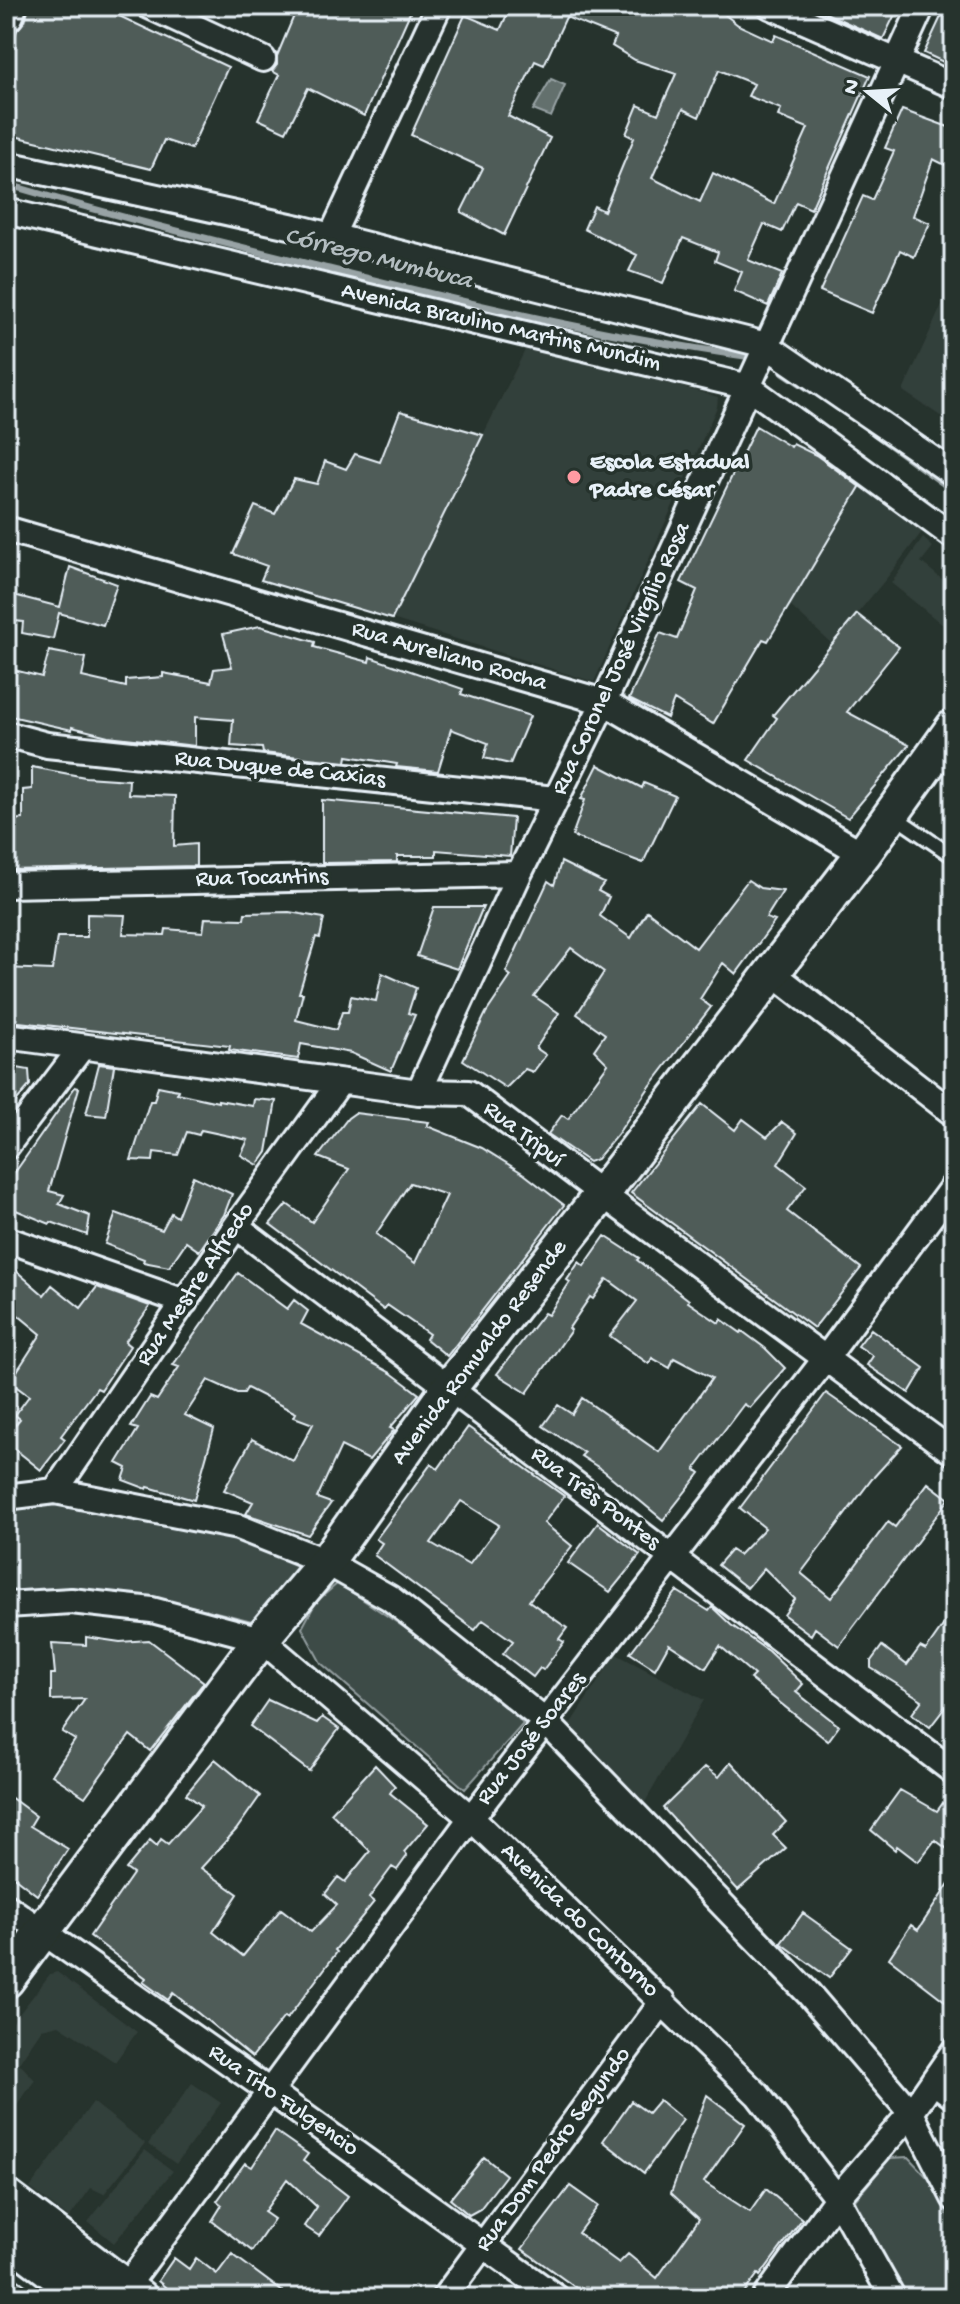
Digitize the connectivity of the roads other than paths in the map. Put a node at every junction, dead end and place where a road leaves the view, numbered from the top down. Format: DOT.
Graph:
graph roads {
  1 [pos="9,6"];
  2 [pos="149,6"];
  3 [pos="439,6"];
  4 [pos="770,6"];
  5 [pos="922,6"];
  6 [pos="6,14"];
  7 [pos="263,59"];
  8 [pos="897,62"];
  9 [pos="954,86"];
  10 [pos="6,164"];
  11 [pos="6,211"];
  12 [pos="331,237"];
  13 [pos="766,345"];
  14 [pos="749,387"];
  15 [pos="954,474"];
  16 [pos="6,529"];
  17 [pos="954,537"];
  18 [pos="604,702"];
  19 [pos="954,727"];
  20 [pos="6,734"];
  21 [pos="555,799"];
  22 [pos="891,814"];
  23 [pos="863,854"];
  24 [pos="954,857"];
  25 [pos="519,874"];
  26 [pos="6,885"];
  27 [pos="771,972"];
  28 [pos="6,1036"];
  29 [pos="82,1047"];
  30 [pos="340,1082"];
  31 [pos="419,1092"];
  32 [pos="954,1114"];
  33 [pos="6,1147"];
  34 [pos="954,1185"];
  35 [pos="602,1194"];
  36 [pos="236,1226"];
  37 [pos="6,1239"];
  38 [pos="185,1302"];
  39 [pos="826,1358"];
  40 [pos="449,1388"];
  41 [pos="954,1453"];
  42 [pos="55,1491"];
  43 [pos="6,1497"];
  44 [pos="672,1558"];
  45 [pos="326,1562"];
  46 [pos="6,1605"];
  47 [pos="261,1639"];
  48 [pos="546,1722"];
  49 [pos="954,1772"];
  50 [pos="471,1818"];
  51 [pos="6,1906"];
  52 [pos="42,1932"];
  53 [pos="6,1980"];
  54 [pos="663,2001"];
  55 [pos="954,2051"];
  56 [pos="933,2081"];
  57 [pos="268,2090"];
  58 [pos="954,2097"];
  59 [pos="911,2113"];
  60 [pos="6,2197"];
  61 [pos="837,2198"];
  62 [pos="954,2198"];
  63 [pos="6,2237"];
  64 [pos="485,2244"];
  65 [pos="128,2294"];
  66 [pos="87,2298"];
  67 [pos="444,2298"];
  68 [pos="557,2298"];
  69 [pos="765,2298"];
  70 [pos="893,2298"];
  1 -- 6 [label="street"];
  2 -- 7 [label="street"];
  3 -- 12 [label="street"];
  4 -- 8 [label="street"];
  5 -- 8 [label="street, Rua Coronel José Virgílio Rosa"];
  8 -- 9 [label="street"];
  8 -- 13 [label="street, Rua Coronel José Virgílio Rosa"];
  10 -- 12 [label="street, Avenida Braulino Martins Mundim"];
  11 -- 14 [label="street, Avenida Braulino Martins Mundim"];
  12 -- 13 [label="street, Avenida Braulino Martins Mundim"];
  13 -- 14 [label="street, Rua Coronel José Virgílio Rosa"];
  13 -- 15 [label="street, Avenida Braulino Martins Mundim"];
  14 -- 17 [label="street, Avenida Braulino Martins Mundim"];
  14 -- 18 [label="street, Rua Coronel José Virgílio Rosa"];
  16 -- 18 [label="street, Rua Aureliano Rocha"];
  18 -- 21 [label="street, Rua Coronel José Virgílio Rosa"];
  18 -- 23 [label="street, Rua Aureliano Rocha"];
  19 -- 22 [label="street, Avenida Romualdo Resende"];
  20 -- 21 [label="street, Rua Duque de Caxias"];
  21 -- 25 [label="street, Rua Coronel José Virgílio Rosa"];
  22 -- 23 [label="street, Avenida Romualdo Resende"];
  22 -- 24 [label="lane"];
  23 -- 27 [label="street, Avenida Romualdo Resende"];
  25 -- 26 [label="street, Rua Tocantins"];
  25 -- 31 [label="street, Rua Coronel José Virgílio Rosa"];
  27 -- 32 [label="street"];
  27 -- 35 [label="street, Avenida Romualdo Resende"];
  28 -- 29 [label="street, Rua Tripuí"];
  29 -- 30 [label="street, Rua Tripuí"];
  29 -- 33 [label="street"];
  30 -- 31 [label="street, Rua Tripuí"];
  30 -- 36 [label="street, Rua Mestre Alfredo"];
  31 -- 35 [label="street, Rua Tripuí"];
  34 -- 39 [label="street, Rua José Soares"];
  35 -- 39 [label="street, Rua Tripuí"];
  35 -- 40 [label="street, Avenida Romualdo Resende"];
  36 -- 38 [label="street, Rua Mestre Alfredo"];
  36 -- 40 [label="street, Rua Três Pontes"];
  37 -- 38 [label="street"];
  38 -- 42 [label="street, Rua Mestre Alfredo"];
  39 -- 41 [label="street, Rua Tripuí"];
  39 -- 44 [label="street, Rua José Soares"];
  40 -- 44 [label="street, Rua Três Pontes"];
  40 -- 45 [label="street, Avenida Romualdo Resende"];
  42 -- 43 [label="street"];
  42 -- 45 [label="street"];
  44 -- 48 [label="street, Rua José Soares"];
  44 -- 49 [label="street, Rua Três Pontes"];
  45 -- 47 [label="street, Avenida Romualdo Resende"];
  45 -- 48 [label="street"];
  46 -- 47 [label="street, Avenida do Contorno"];
  47 -- 50 [label="street, Avenida do Contorno"];
  47 -- 52 [label="street, Avenida Romualdo Resende"];
  48 -- 50 [label="street, Rua José Soares"];
  48 -- 59 [label="street"];
  50 -- 54 [label="street, Avenida do Contorno"];
  50 -- 57 [label="street, Rua José Soares"];
  51 -- 52 [label="street, Rua Tito Fulgencio"];
  52 -- 53 [label="street, Avenida Romualdo Resende"];
  52 -- 57 [label="street, Rua Tito Fulgencio"];
  54 -- 61 [label="street, Avenida do Contorno"];
  54 -- 64 [label="street, Rua Dom Pedro Segundo"];
  55 -- 56 [label="street"];
  56 -- 58 [label="street"];
  56 -- 59 [label="street"];
  57 -- 64 [label="street, Rua Tito Fulgencio"];
  57 -- 65 [label="street, Rua José Soares"];
  59 -- 61 [label="street"];
  59 -- 62 [label="street"];
  60 -- 65 [label="street"];
  61 -- 69 [label="street"];
  61 -- 70 [label="street, Avenida do Contorno"];
  63 -- 66 [label="street"];
  64 -- 67 [label="street, Rua Dom Pedro Segundo"];
  64 -- 68 [label="street, Rua Tito Fulgencio"];
}
